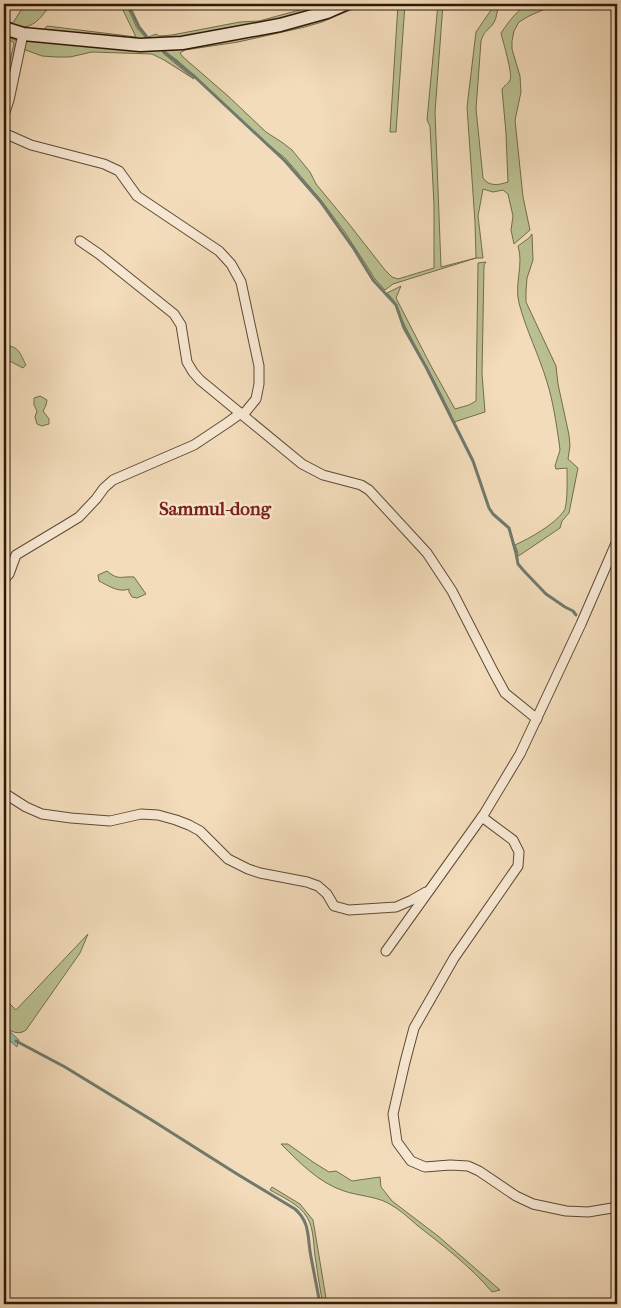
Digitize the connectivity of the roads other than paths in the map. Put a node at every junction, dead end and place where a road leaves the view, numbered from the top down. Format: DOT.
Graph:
graph roads {
  1 [pos="345,4"];
  2 [pos="4,28"];
  3 [pos="23,34"];
  4 [pos="4,115"];
  5 [pos="4,134"];
  6 [pos="80,241"];
  7 [pos="242,414"];
  8 [pos="617,541"];
  9 [pos="4,579"];
  10 [pos="537,719"];
  11 [pos="4,793"];
  12 [pos="482,818"];
  13 [pos="430,889"];
  14 [pos="386,951"];
  15 [pos="617,1206"];
  1 -- 3 [label="main road"];
  2 -- 3 [label="main road"];
  3 -- 4 [label="street"];
  5 -- 7 [label="street"];
  6 -- 7 [label="street"];
  7 -- 9 [label="street"];
  7 -- 10 [label="street"];
  8 -- 10 [label="street"];
  10 -- 12 [label="street"];
  11 -- 13 [label="street"];
  12 -- 13 [label="street"];
  12 -- 15 [label="street"];
  13 -- 14 [label="street"];
}
